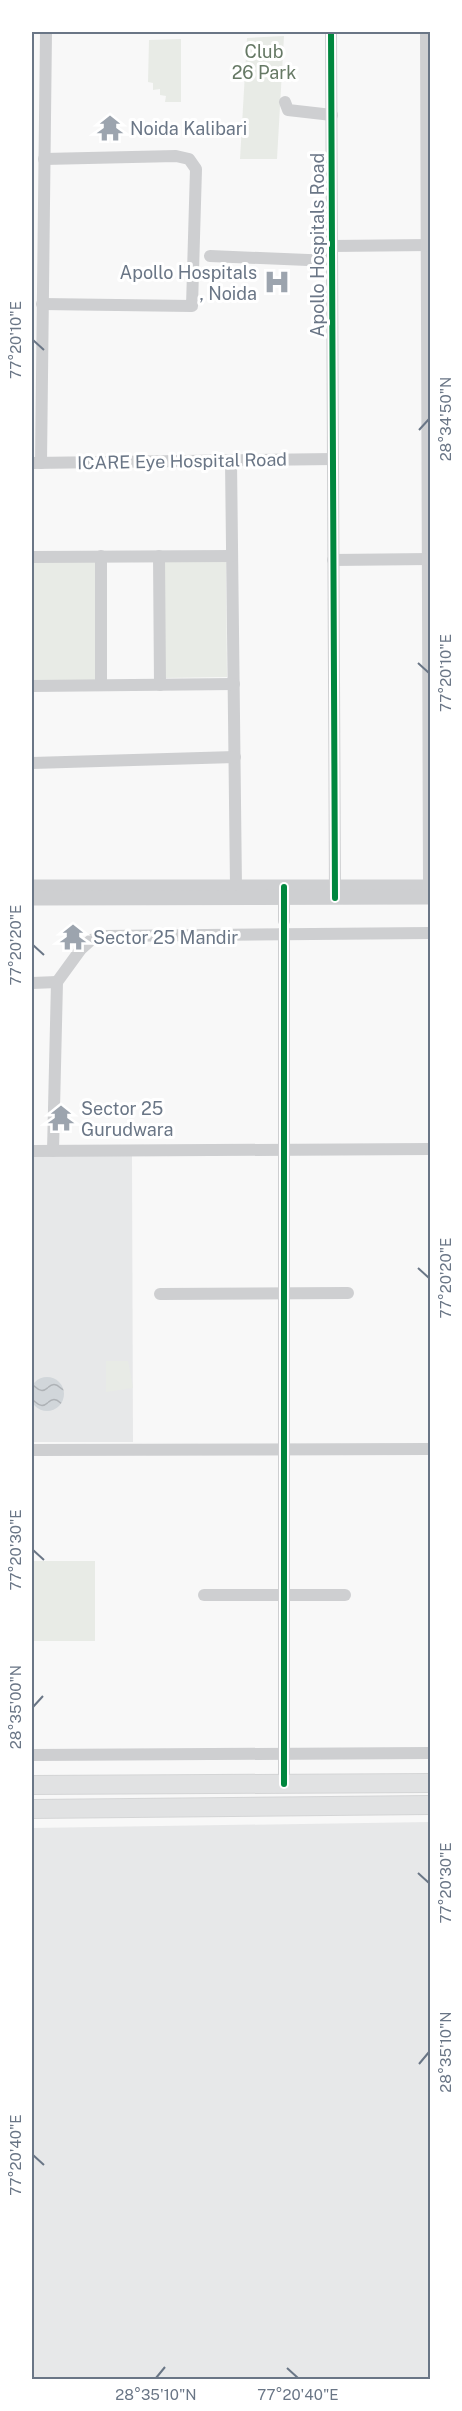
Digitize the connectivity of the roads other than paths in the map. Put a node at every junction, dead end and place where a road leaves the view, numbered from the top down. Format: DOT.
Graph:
graph roads {
  1 [pos="46,32"];
  2 [pos="331,32"];
  3 [pos="426,32"];
  4 [pos="32,89"];
  5 [pos="45,89"];
  6 [pos="428,100"];
  7 [pos="285,102"];
  8 [pos="332,115"];
  9 [pos="44,159"];
  10 [pos="428,169"];
  11 [pos="428,245"];
  12 [pos="332,246"];
  13 [pos="210,256"];
  14 [pos="332,261"];
  15 [pos="42,304"];
  16 [pos="37,366"];
  17 [pos="333,459"];
  18 [pos="231,461"];
  19 [pos="36,463"];
  20 [pos="429,487"];
  21 [pos="101,556"];
  22 [pos="159,556"];
  23 [pos="232,556"];
  24 [pos="32,557"];
  25 [pos="429,559"];
  26 [pos="333,560"];
  27 [pos="429,632"];
  28 [pos="234,684"];
  29 [pos="160,685"];
  30 [pos="32,686"];
  31 [pos="101,686"];
  32 [pos="235,757"];
  33 [pos="429,757"];
  34 [pos="32,763"];
  35 [pos="32,887"];
  36 [pos="236,887"];
  37 [pos="430,890"];
  38 [pos="284,892"];
  39 [pos="335,892"];
  40 [pos="32,898"];
  41 [pos="284,929"];
  42 [pos="430,933"];
  43 [pos="57,982"];
  44 [pos="32,983"];
  45 [pos="284,1149"];
  46 [pos="430,1149"];
  47 [pos="32,1151"];
  48 [pos="53,1151"];
  49 [pos="284,1293"];
  50 [pos="348,1293"];
  51 [pos="160,1294"];
  52 [pos="284,1449"];
  53 [pos="430,1449"];
  54 [pos="32,1450"];
  55 [pos="204,1595"];
  56 [pos="284,1595"];
  57 [pos="345,1595"];
  58 [pos="430,1753"];
  59 [pos="32,1755"];
  60 [pos="284,1767"];
  61 [pos="430,1783"];
  62 [pos="32,1785"];
  63 [pos="430,1805"];
  64 [pos="32,1809"];
  1 -- 5 [label="street"];
  2 -- 8 [label="street, Apollo Hospitals Road"];
  3 -- 6 [label="street"];
  4 -- 5 [label="street"];
  5 -- 9 [label="street"];
  6 -- 10 [label="street"];
  7 -- 8 [label="street"];
  8 -- 12 [label="street, Apollo Hospitals Road"];
  9 -- 15 [label="street"];
  9 -- 15 [label="street"];
  10 -- 11 [label="street"];
  11 -- 12 [label="street"];
  11 -- 20 [label="street"];
  12 -- 14 [label="street, Apollo Hospitals Road"];
  13 -- 14 [label="street"];
  14 -- 17 [label="street, Apollo Hospitals Road"];
  15 -- 16 [label="street"];
  16 -- 19 [label="street"];
  17 -- 18 [label="street, ICARE Eye Hospital Road"];
  17 -- 26 [label="street, Apollo Hospitals Road"];
  18 -- 19 [label="street, ICARE Eye Hospital Road"];
  18 -- 23 [label="street"];
  20 -- 25 [label="street"];
  21 -- 22 [label="street"];
  21 -- 24 [label="street"];
  21 -- 31 [label="street"];
  22 -- 23 [label="street"];
  22 -- 29 [label="street"];
  23 -- 28 [label="street"];
  25 -- 26 [label="street"];
  25 -- 27 [label="street"];
  26 -- 39 [label="street, Apollo Hospitals Road"];
  27 -- 33 [label="street"];
  28 -- 29 [label="street"];
  28 -- 32 [label="street"];
  29 -- 31 [label="street"];
  30 -- 31 [label="street"];
  32 -- 34 [label="street"];
  32 -- 36 [label="street"];
  33 -- 37 [label="street"];
  35 -- 36 [label="street"];
  36 -- 38 [label="street"];
  37 -- 39 [label="street"];
  38 -- 39 [label="street"];
  38 -- 40 [label="street"];
  38 -- 41 [label="street"];
  41 -- 42 [label="street"];
  41 -- 43 [label="street"];
  41 -- 45 [label="street"];
  43 -- 44 [label="street"];
  43 -- 48 [label="street"];
  45 -- 46 [label="street"];
  45 -- 48 [label="street"];
  45 -- 49 [label="street"];
  47 -- 48 [label="street"];
  49 -- 50 [label="street"];
  49 -- 51 [label="street"];
  49 -- 52 [label="street"];
  52 -- 53 [label="street"];
  52 -- 54 [label="street"];
  52 -- 56 [label="street"];
  55 -- 56 [label="street"];
  56 -- 57 [label="street"];
  56 -- 60 [label="street"];
  58 -- 60 [label="street"];
  59 -- 60 [label="street"];
  60 -- 61 [label="main road"];
  60 -- 62 [label="main road"];
  63 -- 64 [label="main road"];
}
